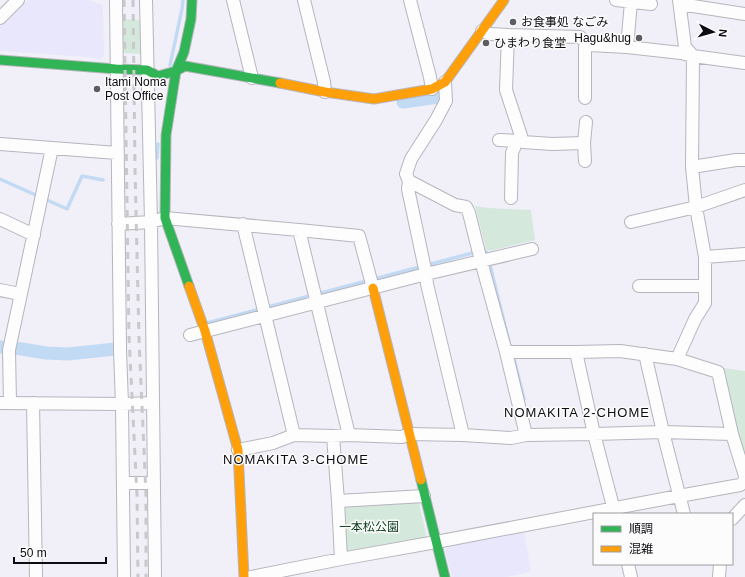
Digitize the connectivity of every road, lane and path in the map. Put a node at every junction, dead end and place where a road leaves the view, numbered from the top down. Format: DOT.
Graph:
graph roads {
  1 [pos="18,0"];
  2 [pos="116,0"];
  3 [pos="146,0"];
  4 [pos="192,0"];
  5 [pos="233,0"];
  6 [pos="304,0"];
  7 [pos="410,0"];
  8 [pos="504,0"];
  9 [pos="616,0"];
  10 [pos="631,2"];
  11 [pos="679,2"];
  12 [pos="651,4"];
  13 [pos="745,14"];
  14 [pos="0,18"];
  15 [pos="482,31"];
  16 [pos="508,35"];
  17 [pos="585,41"];
  18 [pos="627,47"];
  19 [pos="693,56"];
  20 [pos="0,60"];
  21 [pos="745,63"];
  22 [pos="116,69"];
  23 [pos="147,70"];
  24 [pos="174,72"];
  25 [pos="252,78"];
  26 [pos="446,82"];
  27 [pos="432,89"];
  28 [pos="325,92"];
  29 [pos="585,98"];
  30 [pos="586,122"];
  31 [pos="499,140"];
  32 [pos="520,140"];
  33 [pos="584,143"];
  34 [pos="0,144"];
  35 [pos="52,148"];
  36 [pos="117,153"];
  37 [pos="745,160"];
  38 [pos="585,161"];
  39 [pos="692,166"];
  40 [pos="409,181"];
  41 [pos="745,190"];
  42 [pos="511,198"];
  43 [pos="696,207"];
  44 [pos="165,218"];
  45 [pos="0,219"];
  46 [pos="151,222"];
  47 [pos="631,222"];
  48 [pos="118,224"];
  49 [pos="242,224"];
  50 [pos="299,230"];
  51 [pos="34,235"];
  52 [pos="532,249"];
  53 [pos="745,254"];
  54 [pos="705,257"];
  55 [pos="481,261"];
  56 [pos="426,274"];
  57 [pos="639,286"];
  58 [pos="705,286"];
  59 [pos="373,288"];
  60 [pos="0,290"];
  61 [pos="20,294"];
  62 [pos="318,303"];
  63 [pos="265,316"];
  64 [pos="206,331"];
  65 [pos="190,335"];
  66 [pos="506,352"];
  67 [pos="576,352"];
  68 [pos="645,354"];
  69 [pos="677,359"];
  70 [pos="153,402"];
  71 [pos="5,403"];
  72 [pos="33,403"];
  73 [pos="122,404"];
  74 [pos="663,432"];
  75 [pos="349,434"];
  76 [pos="409,434"];
  77 [pos="594,434"];
  78 [pos="732,434"];
  79 [pos="294,435"];
  80 [pos="463,435"];
  81 [pos="526,435"];
  82 [pos="334,436"];
  83 [pos="238,450"];
  84 [pos="745,476"];
  85 [pos="745,481"];
  86 [pos="123,483"];
  87 [pos="154,483"];
  88 [pos="424,496"];
  89 [pos="679,496"];
  90 [pos="338,501"];
  91 [pos="744,507"];
  92 [pos="615,511"];
  93 [pos="603,513"];
  94 [pos="684,513"];
  95 [pos="593,515"];
  96 [pos="733,518"];
  97 [pos="436,542"];
  98 [pos="341,559"];
  99 [pos="628,565"];
  100 [pos="720,565"];
  101 [pos="36,577"];
  102 [pos="124,577"];
  103 [pos="155,577"];
  104 [pos="244,577"];
  105 [pos="251,577"];
  106 [pos="445,577"];
  107 [pos="631,577"];
  108 [pos="719,577"];
  1 -- 14 [label="street"];
  2 -- 22 [label="street"];
  3 -- 23 [label="street"];
  4 -- 24 [label="street"];
  5 -- 25 [label="street"];
  6 -- 28 [label="street"];
  7 -- 27 [label="street"];
  8 -- 15 [label="street"];
  9 -- 10 [label="street"];
  10 -- 12 [label="street"];
  10 -- 18 [label="street"];
  11 -- 13 [label="street"];
  11 -- 19 [label="street"];
  15 -- 16 [label="street"];
  15 -- 26 [label="street"];
  16 -- 17 [label="street"];
  16 -- 32 [label="street"];
  17 -- 18 [label="street"];
  17 -- 29 [label="street"];
  18 -- 19 [label="street"];
  19 -- 21 [label="street"];
  19 -- 39 [label="street"];
  20 -- 22 [label="street"];
  22 -- 23 [label="street"];
  22 -- 36 [label="street"];
  23 -- 24 [label="street"];
  23 -- 46 [label="street"];
  24 -- 25 [label="street"];
  24 -- 44 [label="street"];
  25 -- 28 [label="street"];
  26 -- 27 [label="street"];
  26 -- 40 [label="street"];
  27 -- 28 [label="street"];
  30 -- 33 [label="street"];
  31 -- 32 [label="street"];
  32 -- 33 [label="street"];
  32 -- 42 [label="street"];
  33 -- 38 [label="street"];
  34 -- 35 [label="street"];
  35 -- 36 [label="street"];
  35 -- 51 [label="street"];
  36 -- 48 [label="street"];
  37 -- 39 [label="street"];
  39 -- 43 [label="street"];
  40 -- 55 [label="street"];
  40 -- 56 [label="street"];
  41 -- 43 [label="street"];
  43 -- 47 [label="street"];
  43 -- 54 [label="street"];
  44 -- 46 [label="street"];
  44 -- 49 [label="street"];
  44 -- 64 [label="street"];
  45 -- 51 [label="street"];
  46 -- 48 [label="street"];
  46 -- 70 [label="street"];
  48 -- 73 [label="street"];
  49 -- 50 [label="street"];
  49 -- 63 [label="street"];
  50 -- 59 [label="street"];
  50 -- 62 [label="street"];
  51 -- 61 [label="street"];
  52 -- 55 [label="street"];
  53 -- 54 [label="street"];
  54 -- 58 [label="street"];
  55 -- 56 [label="street"];
  55 -- 66 [label="street"];
  56 -- 59 [label="street"];
  56 -- 80 [label="street"];
  57 -- 58 [label="street"];
  58 -- 69 [label="street"];
  59 -- 62 [label="street"];
  59 -- 76 [label="street"];
  60 -- 61 [label="street"];
  61 -- 71 [label="street"];
  62 -- 63 [label="street"];
  62 -- 75 [label="street"];
  63 -- 64 [label="street"];
  63 -- 79 [label="street"];
  64 -- 65 [label="street"];
  64 -- 83 [label="street"];
  66 -- 67 [label="street"];
  66 -- 81 [label="street"];
  67 -- 68 [label="street"];
  67 -- 77 [label="street"];
  68 -- 69 [label="street"];
  68 -- 74 [label="street"];
  69 -- 78 [label="street"];
  70 -- 73 [label="street"];
  70 -- 87 [label="street"];
  71 -- 72 [label="street"];
  72 -- 73 [label="street"];
  72 -- 101 [label="street"];
  73 -- 86 [label="street"];
  74 -- 77 [label="street"];
  74 -- 78 [label="street"];
  74 -- 89 [label="street"];
  75 -- 76 [label="street"];
  75 -- 82 [label="street"];
  76 -- 80 [label="street"];
  76 -- 88 [label="street"];
  77 -- 81 [label="street"];
  77 -- 92 [label="street"];
  78 -- 84 [label="street"];
  79 -- 82 [label="street"];
  79 -- 83 [label="street"];
  80 -- 81 [label="street"];
  82 -- 90 [label="street"];
  83 -- 104 [label="street"];
  85 -- 89 [label="street"];
  86 -- 87 [label="street"];
  86 -- 102 [label="street"];
  87 -- 103 [label="street"];
  88 -- 90 [label="street"];
  88 -- 97 [label="street"];
  89 -- 92 [label="street"];
  89 -- 94 [label="street"];
  90 -- 98 [label="street"];
  91 -- 96 [label="street"];
  92 -- 93 [label="street"];
  95 -- 97 [label="street"];
  97 -- 98 [label="street"];
  97 -- 106 [label="street"];
  98 -- 105 [label="street"];
  99 -- 107 [label="street"];
  100 -- 108 [label="street"];
}
